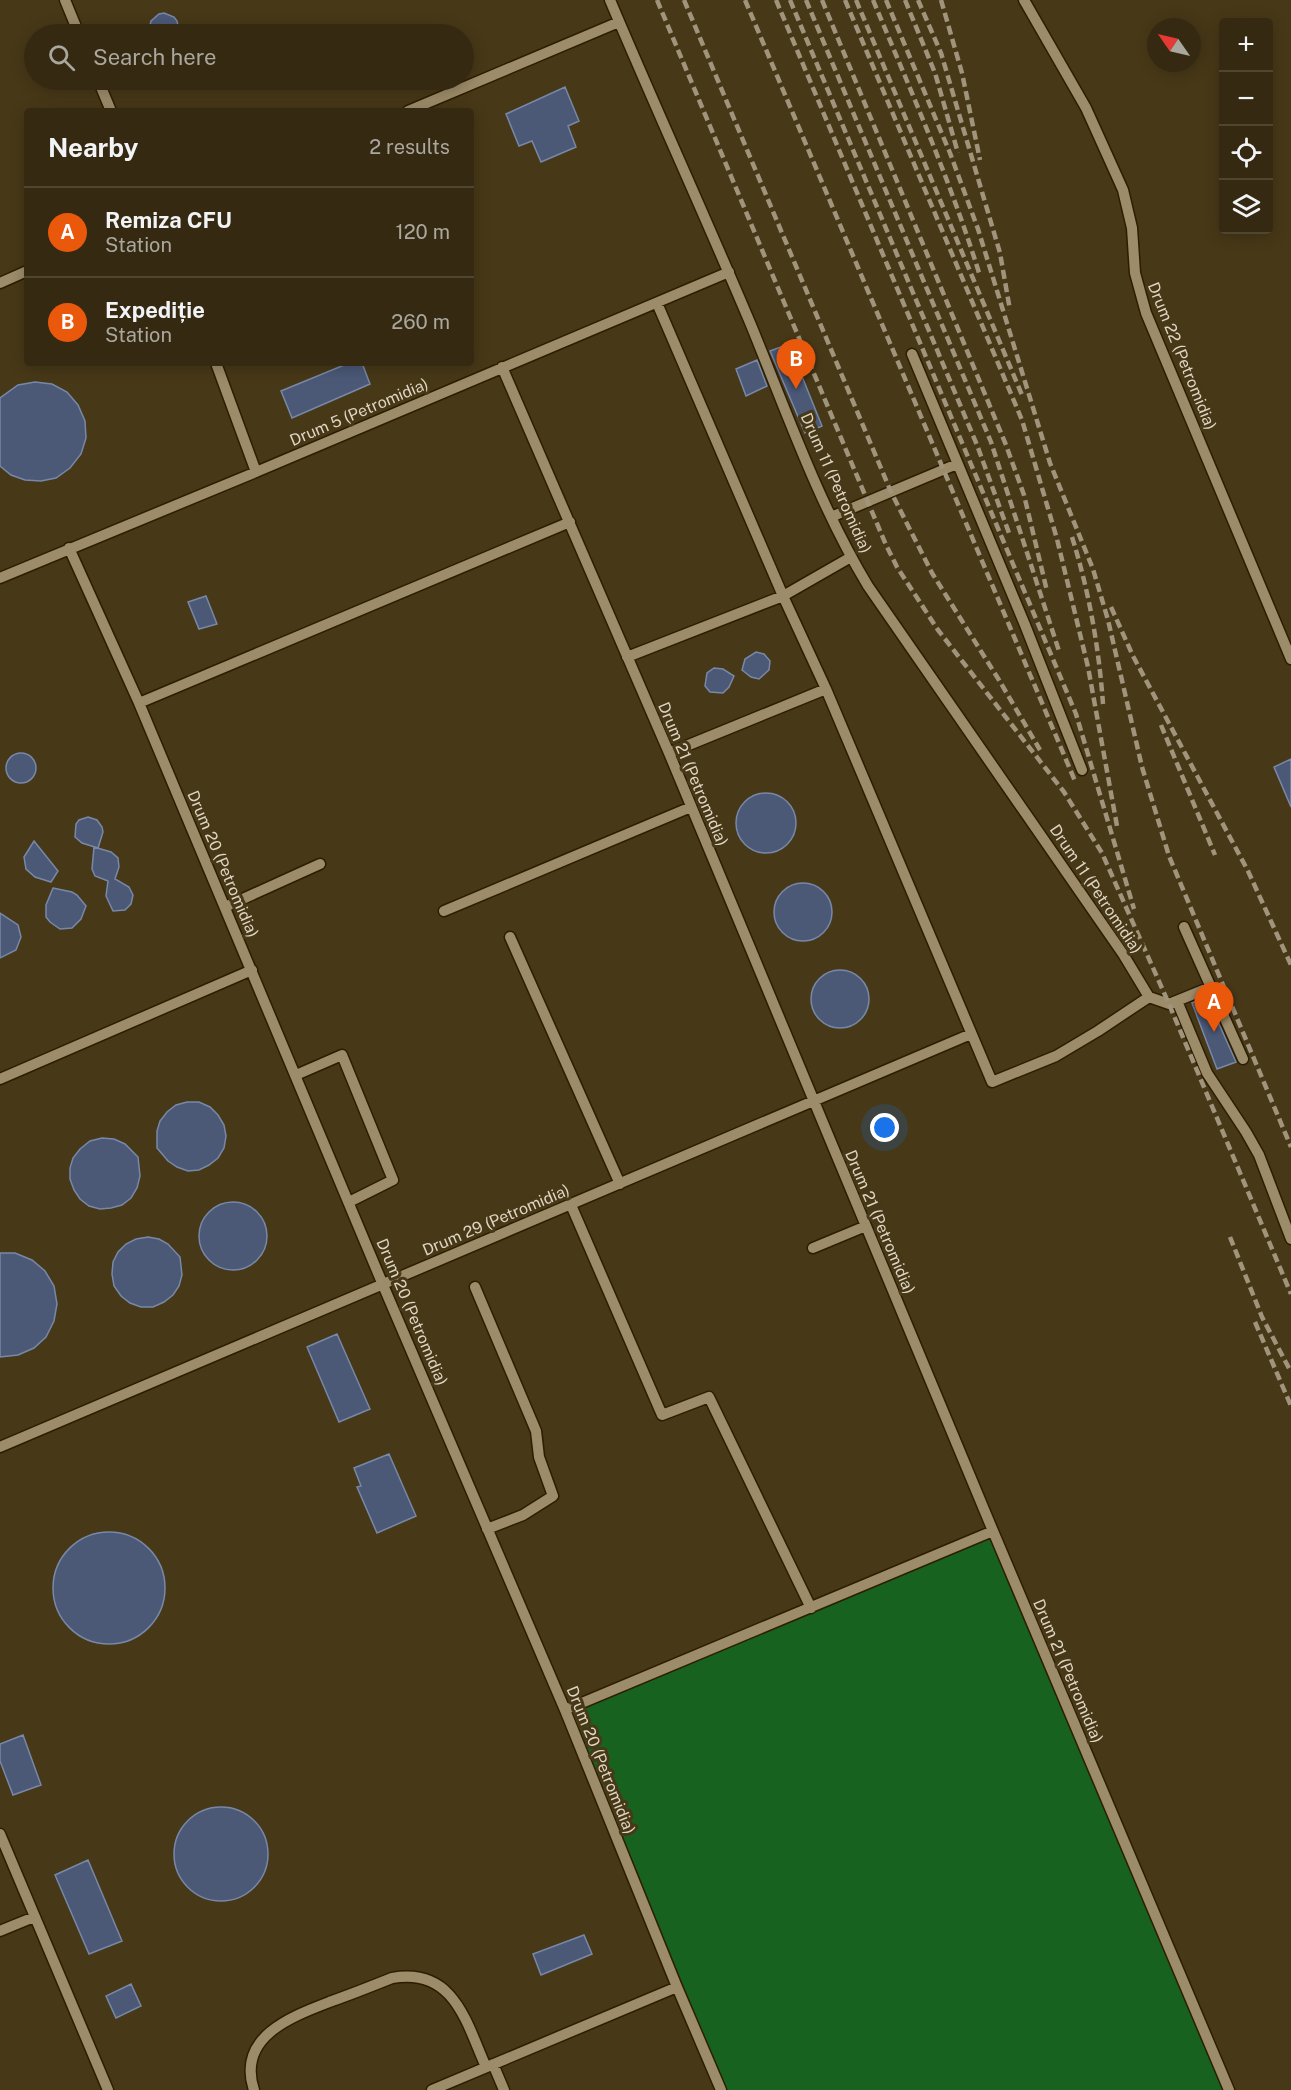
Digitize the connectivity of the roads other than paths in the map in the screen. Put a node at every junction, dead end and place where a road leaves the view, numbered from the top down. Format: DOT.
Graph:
graph roads {
  1 [pos="64,0"];
  2 [pos="610,0"];
  3 [pos="1024,0"];
  4 [pos="619,22"];
  5 [pos="75,24"];
  6 [pos="474,83"];
  7 [pos="102,90"];
  8 [pos="458,90"];
  9 [pos="110,108"];
  10 [pos="415,108"];
  11 [pos="24,272"];
  12 [pos="729,272"];
  13 [pos="0,283"];
  14 [pos="657,303"];
  15 [pos="912,354"];
  16 [pos="217,366"];
  17 [pos="502,367"];
  18 [pos="957,464"];
  19 [pos="256,472"];
  20 [pos="831,517"];
  21 [pos="570,522"];
  22 [pos="69,548"];
  23 [pos="851,557"];
  24 [pos="0,578"];
  25 [pos="783,596"];
  26 [pos="627,657"];
  27 [pos="1291,659"];
  28 [pos="826,689"];
  29 [pos="139,703"];
  30 [pos="669,753"];
  31 [pos="1082,770"];
  32 [pos="691,807"];
  33 [pos="320,864"];
  34 [pos="225,907"];
  35 [pos="444,911"];
  36 [pos="1184,927"];
  37 [pos="510,937"];
  38 [pos="252,970"];
  39 [pos="1211,987"];
  40 [pos="1149,997"];
  41 [pos="1177,1001"];
  42 [pos="971,1034"];
  43 [pos="1243,1059"];
  44 [pos="296,1075"];
  45 [pos="0,1078"];
  46 [pos="813,1101"];
  47 [pos="620,1184"];
  48 [pos="349,1202"];
  49 [pos="571,1205"];
  50 [pos="866,1226"];
  51 [pos="1291,1239"];
  52 [pos="813,1248"];
  53 [pos="383,1285"];
  54 [pos="475,1287"];
  55 [pos="0,1447"];
  56 [pos="487,1529"];
  57 [pos="993,1531"];
  58 [pos="811,1608"];
  59 [pos="565,1710"];
  60 [pos="0,1834"];
  61 [pos="34,1917"];
  62 [pos="0,1931"];
  63 [pos="677,1988"];
  64 [pos="490,2065"];
  65 [pos="108,2090"];
  66 [pos="254,2090"];
  67 [pos="432,2090"];
  68 [pos="504,2090"];
  69 [pos="721,2090"];
  70 [pos="1229,2090"];
  1 -- 5 [label="lane"];
  2 -- 4 [label="lane, Drum 11 (Petromidia)"];
  3 -- 27 [label="lane, Drum 22 (Petromidia)"];
  4 -- 6 [label="lane"];
  4 -- 12 [label="lane, Drum 11 (Petromidia)"];
  7 -- 9 [label="lane"];
  8 -- 10 [label="lane"];
  11 -- 13 [label="lane"];
  12 -- 14 [label="lane, Drum 5 (Petromidia)"];
  12 -- 20 [label="lane, Drum 11 (Petromidia)"];
  14 -- 17 [label="lane, Drum 5 (Petromidia)"];
  14 -- 25 [label="lane"];
  15 -- 18 [label="lane"];
  16 -- 19 [label="lane"];
  17 -- 19 [label="lane, Drum 5 (Petromidia)"];
  17 -- 21 [label="lane, Drum 21 (Petromidia)"];
  18 -- 20 [label="lane"];
  18 -- 31 [label="lane"];
  19 -- 22 [label="lane, Drum 5 (Petromidia)"];
  20 -- 23 [label="lane, Drum 11 (Petromidia)"];
  21 -- 26 [label="lane, Drum 21 (Petromidia)"];
  21 -- 29 [label="lane"];
  22 -- 24 [label="lane, Drum 5 (Petromidia)"];
  22 -- 29 [label="lane, Drum 20 (Petromidia)"];
  23 -- 25 [label="lane"];
  23 -- 40 [label="lane, Drum 11 (Petromidia)"];
  25 -- 26 [label="lane"];
  25 -- 28 [label="lane"];
  26 -- 30 [label="lane, Drum 21 (Petromidia)"];
  28 -- 30 [label="lane"];
  28 -- 42 [label="lane"];
  29 -- 34 [label="lane, Drum 20 (Petromidia)"];
  30 -- 32 [label="lane, Drum 21 (Petromidia)"];
  32 -- 35 [label="lane"];
  32 -- 46 [label="lane, Drum 21 (Petromidia)"];
  33 -- 34 [label="lane"];
  34 -- 38 [label="lane, Drum 20 (Petromidia)"];
  36 -- 39 [label="lane"];
  37 -- 47 [label="lane"];
  38 -- 44 [label="lane, Drum 20 (Petromidia)"];
  38 -- 45 [label="lane"];
  39 -- 41 [label="lane"];
  39 -- 43 [label="lane"];
  40 -- 41 [label="lane"];
  40 -- 42 [label="lane"];
  41 -- 51 [label="lane"];
  42 -- 46 [label="lane, Drum 29 (Petromidia)"];
  44 -- 48 [label="lane, Drum 20 (Petromidia)"];
  44 -- 48 [label="lane"];
  46 -- 47 [label="lane, Drum 29 (Petromidia)"];
  46 -- 50 [label="lane, Drum 21 (Petromidia)"];
  47 -- 49 [label="lane, Drum 29 (Petromidia)"];
  48 -- 53 [label="lane, Drum 20 (Petromidia)"];
  49 -- 53 [label="lane, Drum 29 (Petromidia)"];
  49 -- 58 [label="lane"];
  50 -- 52 [label="lane"];
  50 -- 57 [label="lane, Drum 21 (Petromidia)"];
  53 -- 55 [label="lane, Drum 29 (Petromidia)"];
  53 -- 56 [label="lane, Drum 20 (Petromidia)"];
  54 -- 56 [label="lane"];
  56 -- 59 [label="lane, Drum 20 (Petromidia)"];
  57 -- 58 [label="lane"];
  57 -- 70 [label="lane, Drum 21 (Petromidia)"];
  58 -- 59 [label="lane"];
  59 -- 63 [label="lane, Drum 20 (Petromidia)"];
  60 -- 61 [label="lane"];
  61 -- 62 [label="lane"];
  61 -- 65 [label="lane"];
  63 -- 64 [label="lane"];
  63 -- 69 [label="lane, Drum 20 (Petromidia)"];
  64 -- 66 [label="lane"];
  64 -- 67 [label="lane"];
  64 -- 68 [label="lane"];
}
